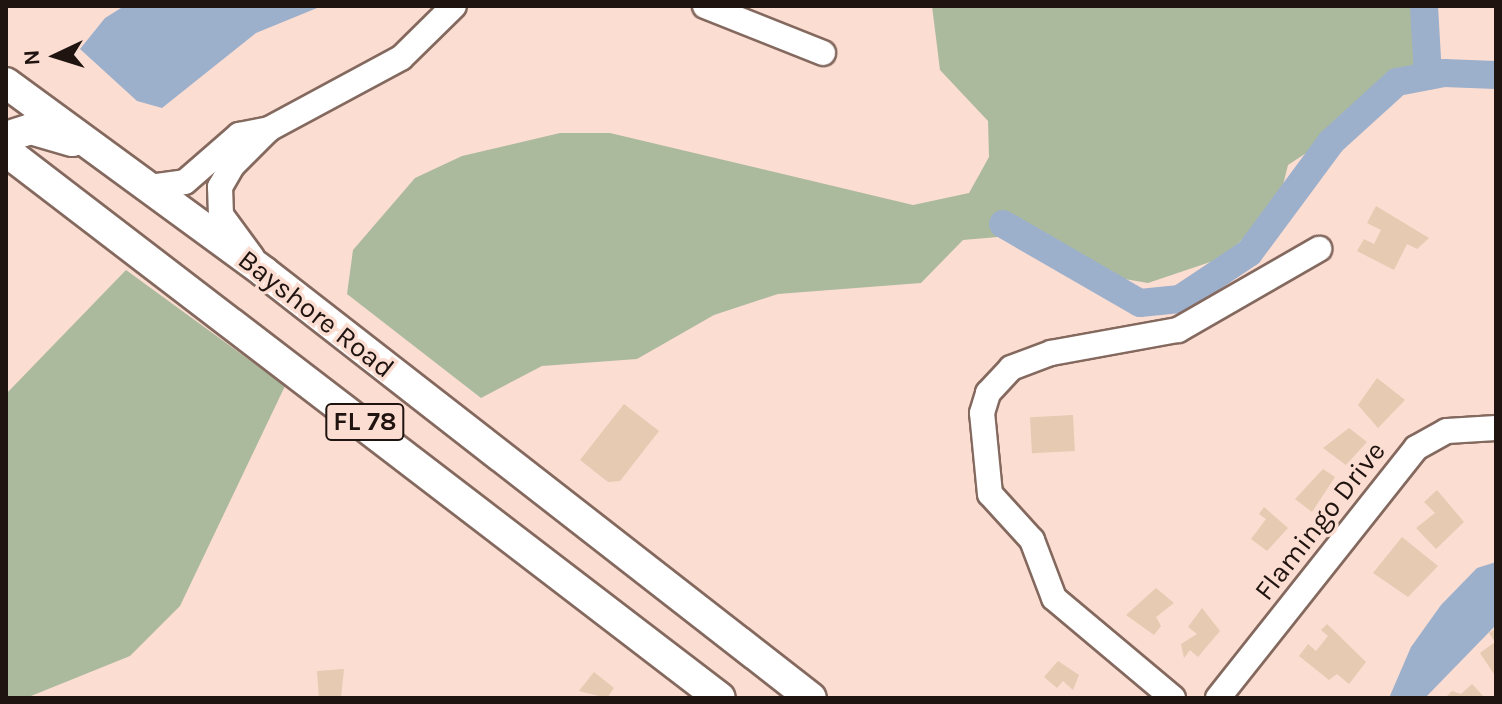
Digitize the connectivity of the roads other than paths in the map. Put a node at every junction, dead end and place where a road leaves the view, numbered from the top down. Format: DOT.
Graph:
graph roads {
  1 [pos="454,6"];
  2 [pos="705,6"];
  3 [pos="823,53"];
  4 [pos="6,83"];
  5 [pos="269,129"];
  6 [pos="6,137"];
  7 [pos="6,151"];
  8 [pos="145,183"];
  9 [pos="1319,249"];
  10 [pos="264,272"];
  11 [pos="1496,428"];
  12 [pos="720,698"];
  13 [pos="811,698"];
  14 [pos="1173,698"];
  15 [pos="1218,698"];
  1 -- 5 [label="street"];
  2 -- 3 [label="street"];
  4 -- 8 [label="main road, Bayshore Road / FL 78"];
  5 -- 8 [label="street"];
  5 -- 10 [label="street"];
  6 -- 8 [label="main road"];
  7 -- 12 [label="main road, Bayshore Road / FL 78"];
  8 -- 10 [label="main road, Bayshore Road / FL 78"];
  9 -- 14 [label="street"];
  10 -- 13 [label="main road, Bayshore Road / FL 78"];
  11 -- 15 [label="street, Flamingo Drive"];
}
